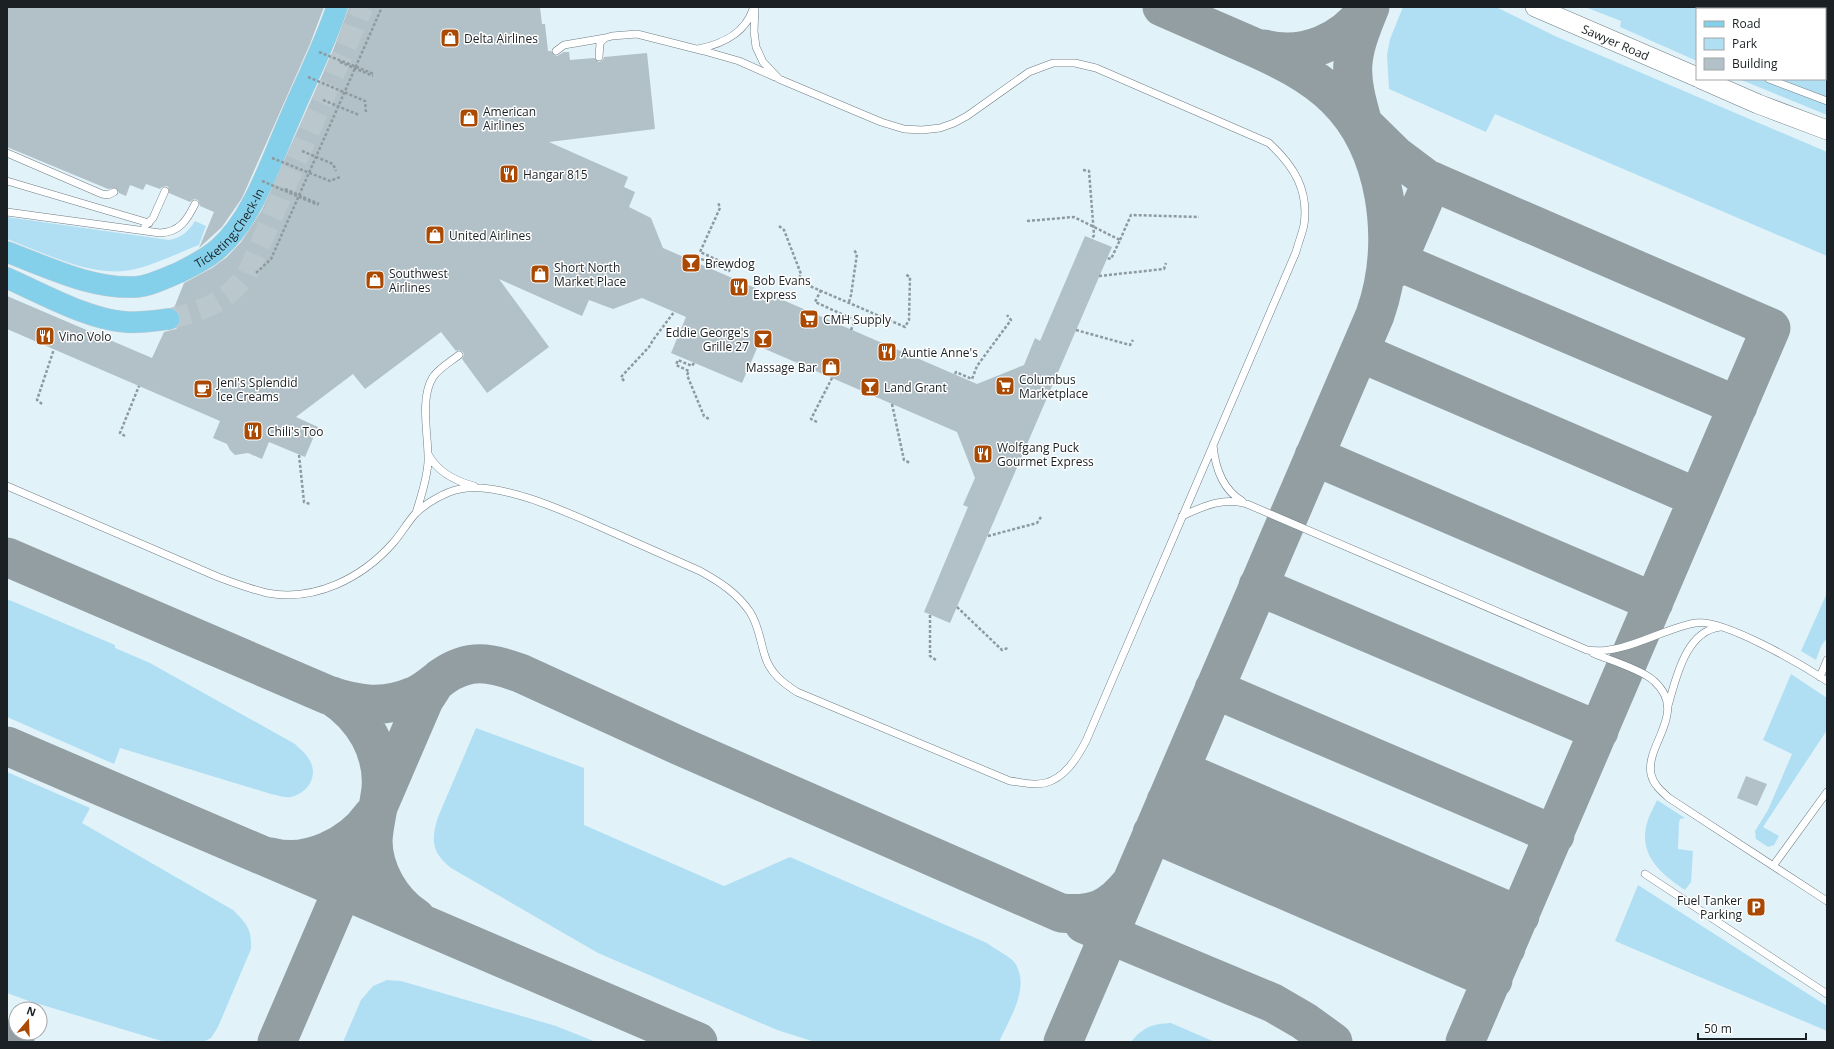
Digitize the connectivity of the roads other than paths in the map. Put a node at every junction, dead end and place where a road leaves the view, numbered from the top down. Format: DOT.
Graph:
graph roads {
  1 [pos="337,7"];
  2 [pos="754,7"];
  3 [pos="1535,7"];
  4 [pos="605,38"];
  5 [pos="695,49"];
  6 [pos="556,51"];
  7 [pos="599,57"];
  8 [pos="1696,77"];
  9 [pos="779,79"];
  10 [pos="1704,80"];
  11 [pos="1772,80"];
  12 [pos="1827,101"];
  13 [pos="1827,130"];
  14 [pos="7,153"];
  15 [pos="7,181"];
  16 [pos="165,191"];
  17 [pos="114,192"];
  18 [pos="195,204"];
  19 [pos="7,212"];
  20 [pos="149,223"];
  21 [pos="117,228"];
  22 [pos="7,252"];
  23 [pos="7,278"];
  24 [pos="169,319"];
  25 [pos="459,355"];
  26 [pos="1213,444"];
  27 [pos="428,453"];
  28 [pos="7,486"];
  29 [pos="486,489"];
  30 [pos="1247,504"];
  31 [pos="416,513"];
  32 [pos="1182,516"];
  33 [pos="1724,627"];
  34 [pos="1587,650"];
  35 [pos="1827,660"];
  36 [pos="1820,677"];
  37 [pos="1827,681"];
  38 [pos="1667,708"];
  39 [pos="1827,792"];
  40 [pos="1773,866"];
  41 [pos="1645,874"];
  42 [pos="1827,901"];
  43 [pos="1827,994"];
  1 -- 22 [label="main road, Ticketing;Check-In"];
  2 -- 5 [label="lane"];
  2 -- 9 [label="lane"];
  3 -- 8 [label="street, Sawyer Road"];
  4 -- 5 [label="lane"];
  4 -- 6 [label="lane"];
  4 -- 7 [label="lane"];
  5 -- 9 [label="lane"];
  9 -- 26 [label="lane"];
  10 -- 13 [label="street"];
  11 -- 12 [label="lane"];
  14 -- 17 [label="lane"];
  15 -- 20 [label="lane"];
  16 -- 20 [label="lane"];
  18 -- 21 [label="lane"];
  19 -- 21 [label="lane"];
  20 -- 21 [label="lane"];
  23 -- 24 [label="main road"];
  25 -- 27 [label="lane"];
  26 -- 30 [label="lane"];
  26 -- 32 [label="lane"];
  27 -- 29 [label="lane"];
  27 -- 31 [label="lane"];
  28 -- 31 [label="lane"];
  29 -- 31 [label="lane"];
  29 -- 32 [label="lane"];
  30 -- 32 [label="lane"];
  30 -- 34 [label="lane"];
  33 -- 34 [label="lane"];
  33 -- 36 [label="lane"];
  33 -- 38 [label="lane"];
  34 -- 38 [label="lane"];
  35 -- 36 [label="lane"];
  36 -- 37 [label="lane"];
  38 -- 40 [label="lane"];
  39 -- 40 [label="lane"];
  40 -- 42 [label="lane"];
  41 -- 43 [label="lane"];
}
